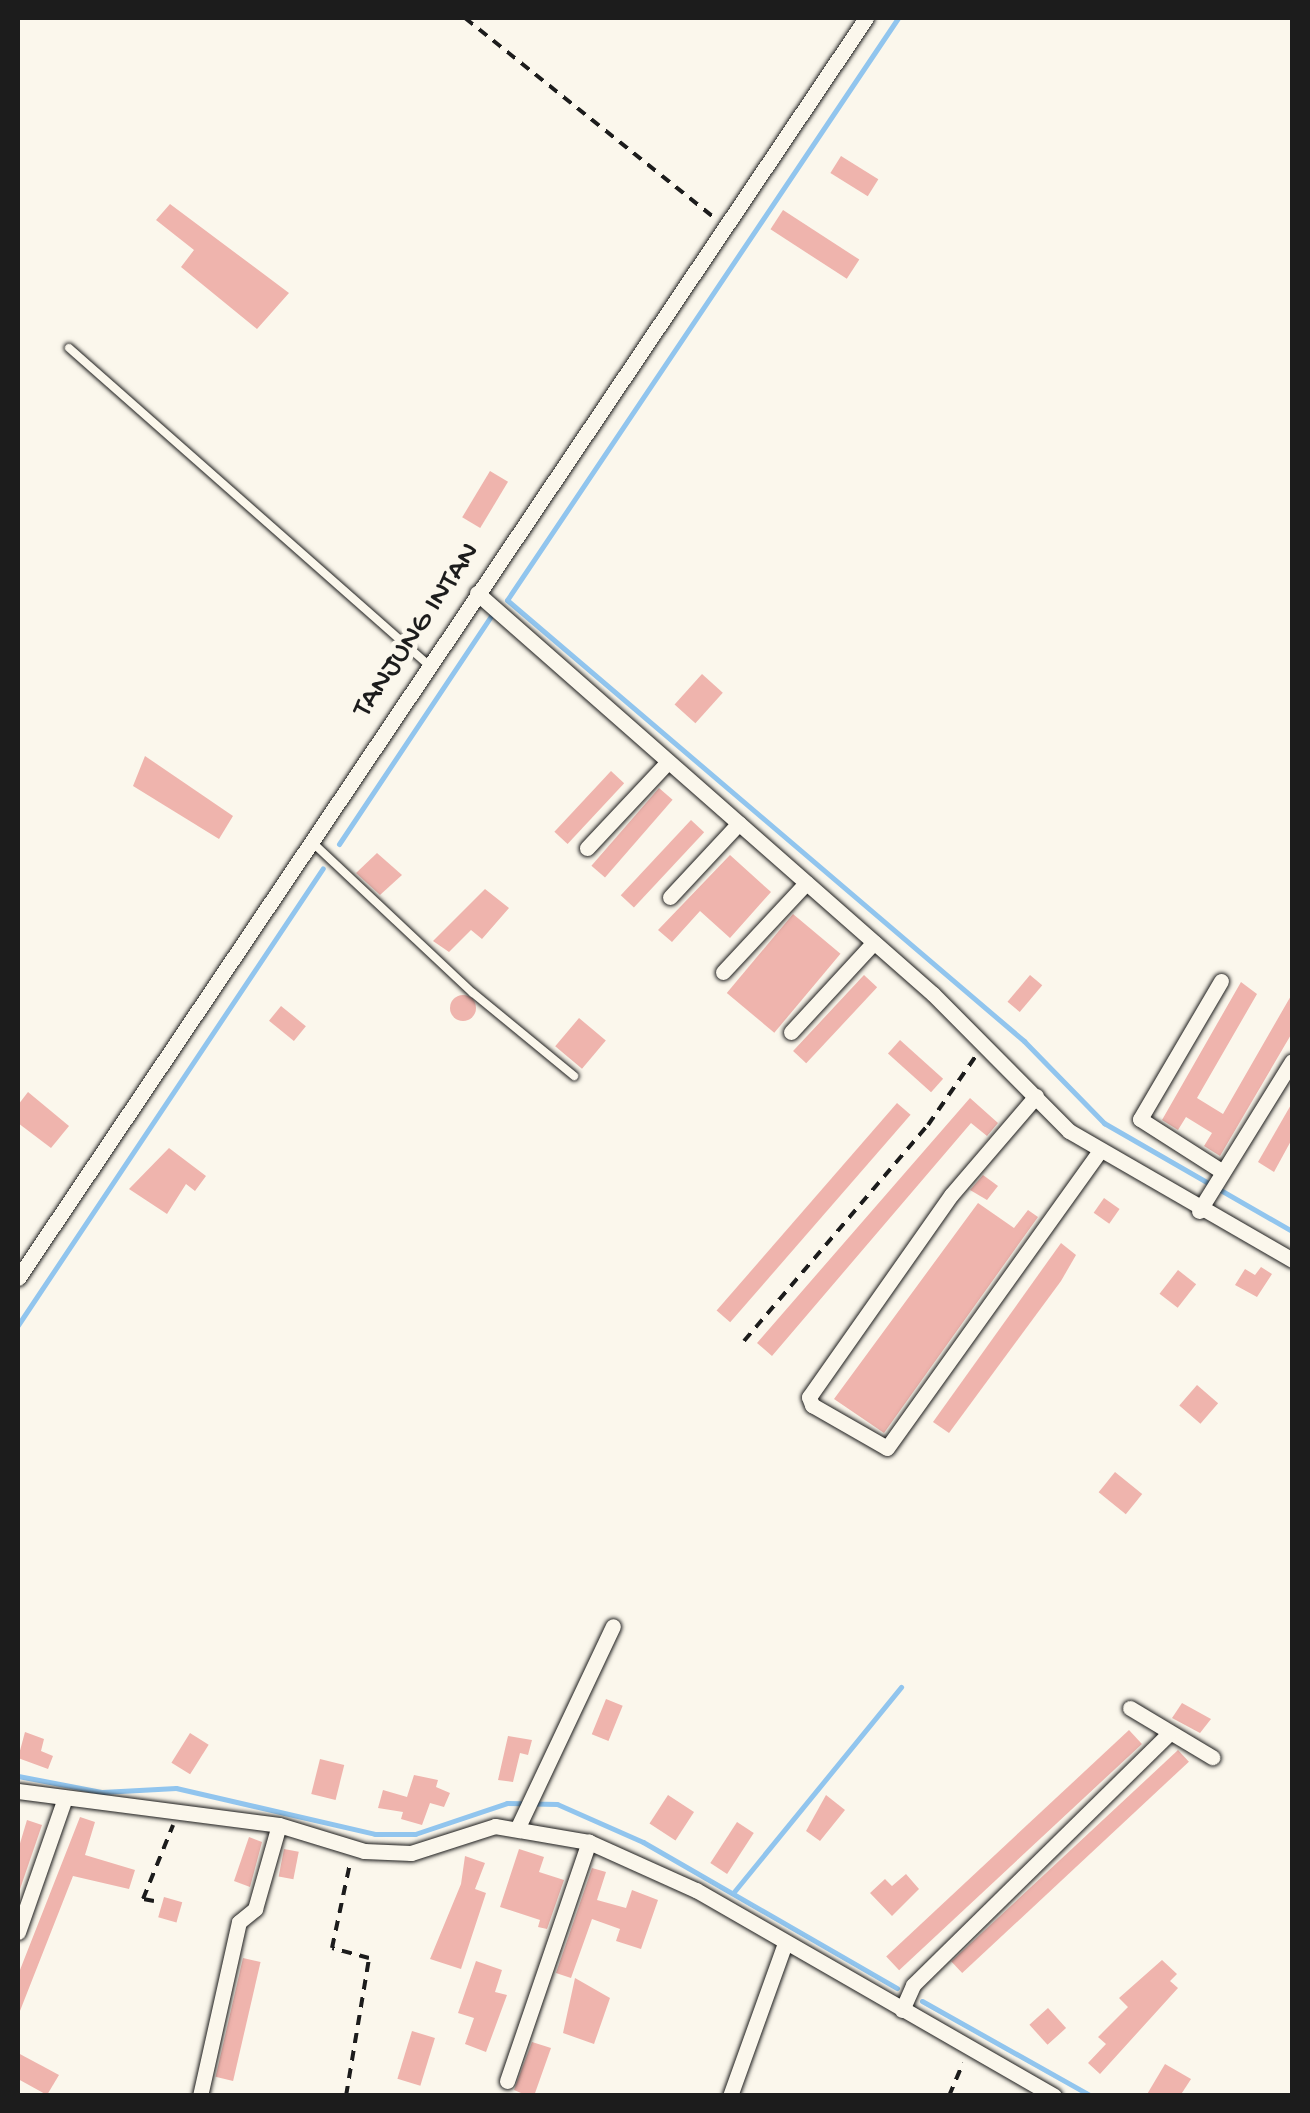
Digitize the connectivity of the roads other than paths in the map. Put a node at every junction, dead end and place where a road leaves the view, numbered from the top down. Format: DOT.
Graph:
graph roads {
  1 [pos="866,18"];
  2 [pos="70,348"];
  3 [pos="477,593"];
  4 [pos="428,664"];
  5 [pos="666,764"];
  6 [pos="739,823"];
  7 [pos="310,840"];
  8 [pos="586,848"];
  9 [pos="806,882"];
  10 [pos="670,896"];
  11 [pos="874,942"];
  12 [pos="723,972"];
  13 [pos="1221,981"];
  14 [pos="791,1032"];
  15 [pos="1292,1060"];
  16 [pos="574,1076"];
  17 [pos="1036,1096"];
  18 [pos="1099,1152"];
  19 [pos="1220,1175"];
  20 [pos="1202,1205"];
  21 [pos="1292,1260"];
  22 [pos="18,1278"];
  23 [pos="612,1626"];
  24 [pos="1130,1708"];
  25 [pos="1170,1733"];
  26 [pos="1212,1757"];
  27 [pos="18,1791"];
  28 [pos="64,1800"];
  29 [pos="279,1825"];
  30 [pos="518,1828"];
  31 [pos="589,1842"];
  32 [pos="18,1932"];
  33 [pos="786,1942"];
  34 [pos="902,2010"];
  35 [pos="507,2081"];
  36 [pos="200,2096"];
  37 [pos="730,2096"];
  38 [pos="1054,2096"];
  1 -- 3 [label="street, TANJUNG INTAN"];
  2 -- 4 [label="lane"];
  3 -- 4 [label="street, TANJUNG INTAN"];
  3 -- 5 [label="street"];
  4 -- 7 [label="street, TANJUNG INTAN"];
  5 -- 6 [label="street"];
  5 -- 8 [label="street"];
  6 -- 9 [label="street"];
  6 -- 10 [label="street"];
  7 -- 16 [label="lane"];
  7 -- 22 [label="street, TANJUNG INTAN"];
  9 -- 11 [label="street"];
  9 -- 12 [label="street"];
  11 -- 14 [label="street"];
  11 -- 17 [label="street"];
  13 -- 19 [label="street"];
  15 -- 19 [label="street"];
  17 -- 18 [label="street"];
  17 -- 18 [label="street"];
  18 -- 20 [label="street"];
  19 -- 20 [label="street"];
  20 -- 21 [label="street"];
  23 -- 30 [label="street"];
  24 -- 25 [label="street"];
  25 -- 26 [label="street"];
  25 -- 34 [label="street"];
  27 -- 28 [label="street"];
  28 -- 29 [label="street"];
  28 -- 32 [label="street"];
  29 -- 30 [label="street"];
  29 -- 36 [label="street"];
  30 -- 31 [label="street"];
  31 -- 33 [label="street"];
  31 -- 35 [label="street"];
  33 -- 34 [label="street"];
  33 -- 37 [label="street"];
  34 -- 38 [label="street"];
}
